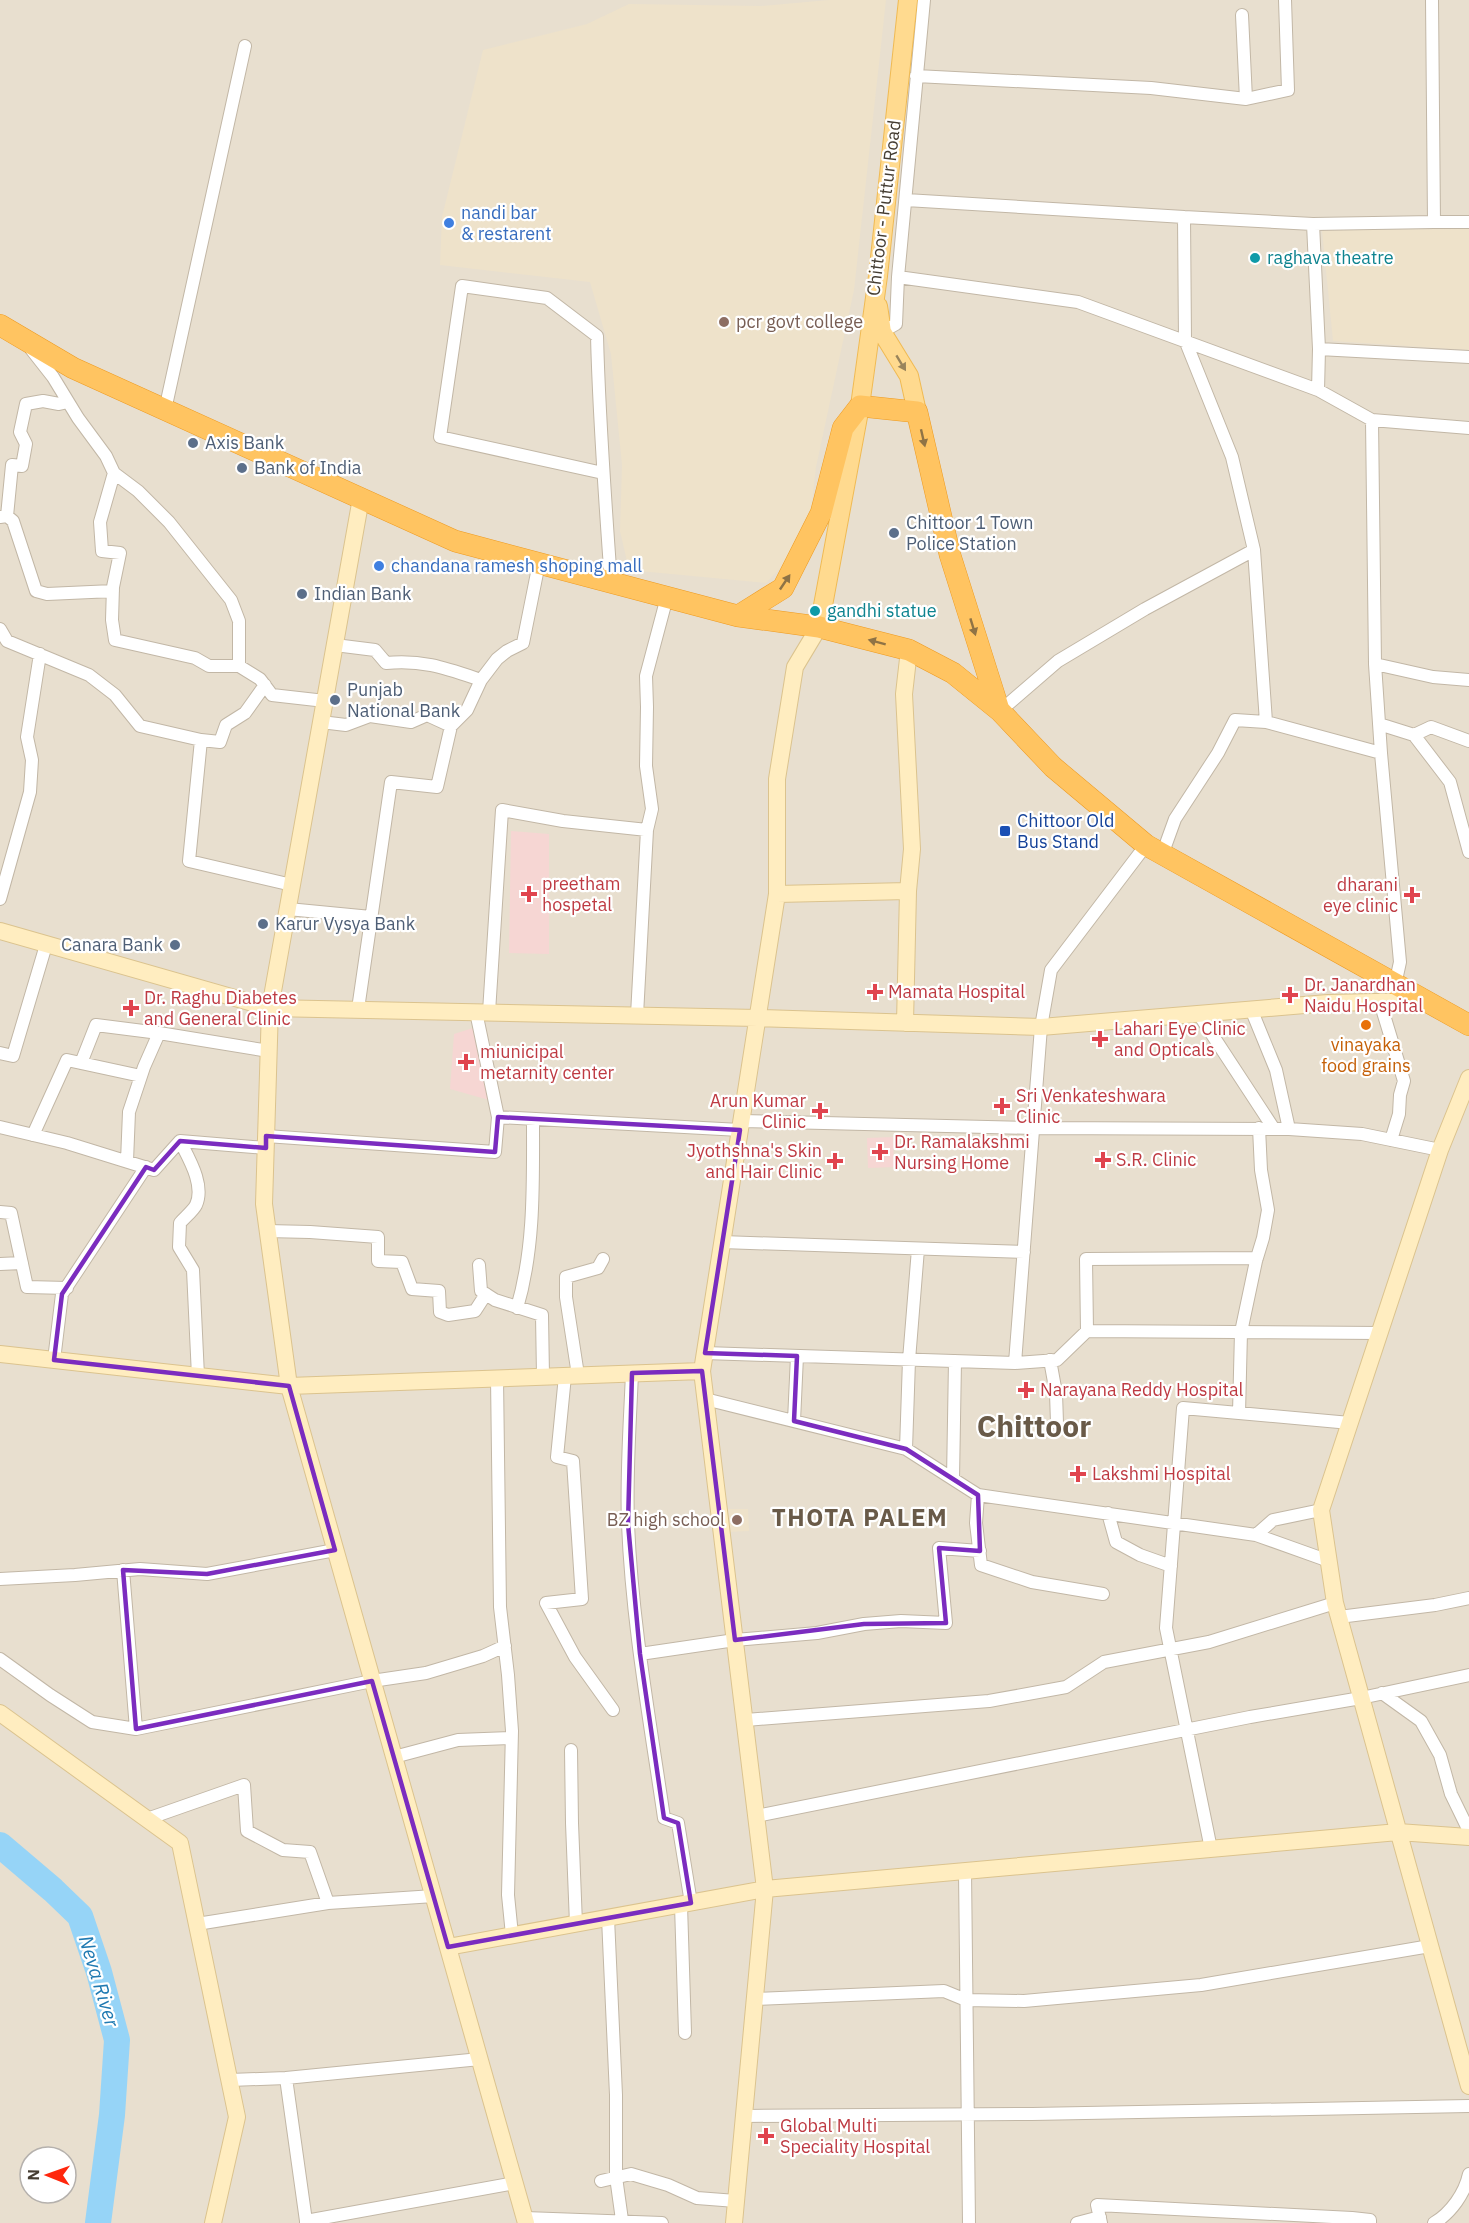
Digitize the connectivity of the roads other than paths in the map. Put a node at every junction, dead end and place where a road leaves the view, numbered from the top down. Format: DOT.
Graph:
graph roads {
  1 [pos="908,0"];
  2 [pos="924,0"];
  3 [pos="1285,0"];
  4 [pos="1432,0"];
  5 [pos="1242,15"];
  6 [pos="245,46"];
  7 [pos="916,76"];
  8 [pos="1246,99"];
  9 [pos="906,200"];
  10 [pos="1184,217"];
  11 [pos="1434,222"];
  12 [pos="1469,222"];
  13 [pos="1313,224"];
  14 [pos="898,277"];
  15 [pos="0,325"];
  16 [pos="875,336"];
  17 [pos="1185,340"];
  18 [pos="24,341"];
  19 [pos="1319,349"];
  20 [pos="1469,357"];
  21 [pos="1318,390"];
  22 [pos="68,402"];
  23 [pos="860,406"];
  24 [pos="165,410"];
  25 [pos="917,412"];
  26 [pos="1372,420"];
  27 [pos="1469,428"];
  28 [pos="114,473"];
  29 [pos="603,473"];
  30 [pos="361,498"];
  31 [pos="4,517"];
  32 [pos="1254,550"];
  33 [pos="539,563"];
  34 [pos="611,582"];
  35 [pos="113,591"];
  36 [pos="668,597"];
  37 [pos="738,616"];
  38 [pos="819,627"];
  39 [pos="0,629"];
  40 [pos="335,645"];
  41 [pos="909,650"];
  42 [pos="40,654"];
  43 [pos="1375,664"];
  44 [pos="239,666"];
  45 [pos="481,680"];
  46 [pos="1469,680"];
  47 [pos="265,686"];
  48 [pos="325,701"];
  49 [pos="1000,711"];
  50 [pos="321,722"];
  51 [pos="1266,722"];
  52 [pos="1379,724"];
  53 [pos="451,726"];
  54 [pos="1414,735"];
  55 [pos="201,741"];
  56 [pos="1469,741"];
  57 [pos="1381,753"];
  58 [pos="646,830"];
  59 [pos="1154,850"];
  60 [pos="1469,852"];
  61 [pos="292,885"];
  62 [pos="908,891"];
  63 [pos="777,894"];
  64 [pos="0,898"];
  65 [pos="288,909"];
  66 [pos="371,917"];
  67 [pos="0,931"];
  68 [pos="46,945"];
  69 [pos="1395,985"];
  70 [pos="1424,1001"];
  71 [pos="1380,1002"];
  72 [pos="270,1008"];
  73 [pos="1251,1009"];
  74 [pos="358,1010"];
  75 [pos="482,1012"];
  76 [pos="1198,1013"];
  77 [pos="636,1015"];
  78 [pos="758,1018"];
  79 [pos="905,1023"];
  80 [pos="1469,1025"];
  81 [pos="1041,1027"];
  82 [pos="159,1033"];
  83 [pos="269,1051"];
  84 [pos="0,1053"];
  85 [pos="81,1063"];
  86 [pos="141,1076"];
  87 [pos="1469,1078"];
  88 [pos="498,1117"];
  89 [pos="533,1119"];
  90 [pos="741,1125"];
  91 [pos="0,1127"];
  92 [pos="1033,1128"];
  93 [pos="1259,1128"];
  94 [pos="1274,1129"];
  95 [pos="1289,1129"];
  96 [pos="33,1135"];
  97 [pos="1391,1140"];
  98 [pos="180,1141"];
  99 [pos="266,1142"];
  100 [pos="1440,1150"];
  101 [pos="128,1161"];
  102 [pos="146,1167"];
  103 [pos="1,1213"];
  104 [pos="267,1231"];
  105 [pos="722,1242"];
  106 [pos="918,1249"];
  107 [pos="1024,1252"];
  108 [pos="1257,1258"];
  109 [pos="603,1259"];
  110 [pos="22,1263"];
  111 [pos="0,1264"];
  112 [pos="479,1265"];
  113 [pos="67,1288"];
  114 [pos="486,1294"];
  115 [pos="517,1308"];
  116 [pos="1087,1331"];
  117 [pos="1241,1332"];
  118 [pos="1380,1333"];
  119 [pos="705,1353"];
  120 [pos="0,1354"];
  121 [pos="797,1356"];
  122 [pos="54,1360"];
  123 [pos="909,1360"];
  124 [pos="1050,1360"];
  125 [pos="955,1361"];
  126 [pos="1015,1363"];
  127 [pos="702,1371"];
  128 [pos="632,1373"];
  129 [pos="571,1375"];
  130 [pos="198,1376"];
  131 [pos="543,1376"];
  132 [pos="497,1378"];
  133 [pos="289,1386"];
  134 [pos="705,1399"];
  135 [pos="1239,1413"];
  136 [pos="794,1421"];
  137 [pos="1057,1423"];
  138 [pos="1350,1423"];
  139 [pos="906,1449"];
  140 [pos="953,1479"];
  141 [pos="978,1495"];
  142 [pos="1321,1510"];
  143 [pos="1108,1513"];
  144 [pos="1175,1522"];
  145 [pos="1256,1535"];
  146 [pos="335,1550"];
  147 [pos="980,1551"];
  148 [pos="1329,1561"];
  149 [pos="1171,1566"];
  150 [pos="123,1570"];
  151 [pos="0,1579"];
  152 [pos="1103,1594"];
  153 [pos="1469,1598"];
  154 [pos="1337,1610"];
  155 [pos="735,1640"];
  156 [pos="505,1646"];
  157 [pos="1171,1650"];
  158 [pos="640,1654"];
  159 [pos="0,1659"];
  160 [pos="1469,1675"];
  161 [pos="372,1681"];
  162 [pos="1382,1693"];
  163 [pos="1361,1698"];
  164 [pos="613,1710"];
  165 [pos="0,1713"];
  166 [pos="746,1720"];
  167 [pos="136,1729"];
  168 [pos="1187,1729"];
  169 [pos="511,1738"];
  170 [pos="572,1750"];
  171 [pos="394,1757"];
  172 [pos="756,1816"];
  173 [pos="147,1819"];
  174 [pos="1469,1831"];
  175 [pos="1398,1832"];
  176 [pos="1469,1837"];
  177 [pos="1211,1849"];
  178 [pos="965,1871"];
  179 [pos="765,1889"];
  180 [pos="434,1896"];
  181 [pos="328,1903"];
  182 [pos="686,1904"];
  183 [pos="608,1918"];
  184 [pos="197,1924"];
  185 [pos="576,1924"];
  186 [pos="512,1935"];
  187 [pos="1430,1946"];
  188 [pos="448,1947"];
  189 [pos="755,1999"];
  190 [pos="966,2000"];
  191 [pos="685,2033"];
  192 [pos="480,2059"];
  193 [pos="286,2078"];
  194 [pos="230,2080"];
  195 [pos="1469,2086"];
  196 [pos="1468,2110"];
  197 [pos="968,2114"];
  198 [pos="744,2116"];
  199 [pos="1469,2174"];
  200 [pos="616,2177"];
  201 [pos="601,2181"];
  202 [pos="515,2183"];
  203 [pos="736,2201"];
  204 [pos="622,2220"];
  205 [pos="1100,2220"];
  206 [pos="525,2221"];
  207 [pos="306,2222"];
  208 [pos="1372,2222"];
  209 [pos="213,2223"];
  210 [pos="662,2223"];
  211 [pos="734,2223"];
  212 [pos="969,2223"];
  213 [pos="1077,2223"];
  214 [pos="1434,2223"];
  1 -- 16 [label="main road, Chittoor - Puttur Road"];
  2 -- 7 [label="street"];
  3 -- 8 [label="street"];
  4 -- 11 [label="street"];
  5 -- 8 [label="street"];
  6 -- 24 [label="street"];
  7 -- 8 [label="street"];
  7 -- 9 [label="street"];
  9 -- 10 [label="street"];
  9 -- 14 [label="street"];
  10 -- 13 [label="street"];
  10 -- 17 [label="street"];
  11 -- 12 [label="street"];
  11 -- 13 [label="street"];
  13 -- 19 [label="street"];
  14 -- 16 [label="street"];
  14 -- 17 [label="street"];
  15 -- 18 [label="highway"];
  16 -- 23 [label="main road, Chittoor - Puttur Road"];
  16 -- 25 [label="main road, one-way"];
  17 -- 21 [label="street"];
  17 -- 32 [label="street"];
  18 -- 22 [label="street"];
  18 -- 24 [label="highway"];
  19 -- 20 [label="street"];
  19 -- 21 [label="street"];
  21 -- 26 [label="street"];
  22 -- 28 [label="street"];
  22 -- 31 [label="street"];
  23 -- 25 [label="highway"];
  37 -- 23 [label="highway, one-way"];
  23 -- 38 [label="main road, Chittoor - Puttur Road"];
  24 -- 30 [label="highway"];
  25 -- 49 [label="highway, one-way"];
  26 -- 27 [label="street"];
  26 -- 43 [label="street"];
  28 -- 35 [label="street"];
  28 -- 44 [label="street"];
  29 -- 29 [label="street"];
  29 -- 34 [label="street"];
  30 -- 33 [label="highway"];
  30 -- 40 [label="street"];
  31 -- 35 [label="street"];
  32 -- 49 [label="street"];
  32 -- 51 [label="street"];
  33 -- 34 [label="highway"];
  33 -- 45 [label="street"];
  34 -- 36 [label="highway"];
  35 -- 44 [label="street"];
  36 -- 37 [label="highway"];
  36 -- 58 [label="street"];
  37 -- 38 [label="highway"];
  41 -- 38 [label="highway, one-way"];
  38 -- 63 [label="street"];
  39 -- 42 [label="street"];
  40 -- 45 [label="street"];
  40 -- 48 [label="street"];
  41 -- 49 [label="highway"];
  41 -- 62 [label="street"];
  42 -- 55 [label="street"];
  42 -- 64 [label="street"];
  43 -- 46 [label="street"];
  43 -- 52 [label="street"];
  44 -- 47 [label="street"];
  45 -- 53 [label="street"];
  47 -- 48 [label="street"];
  47 -- 55 [label="street"];
  48 -- 50 [label="street"];
  49 -- 59 [label="highway"];
  50 -- 53 [label="street"];
  50 -- 61 [label="street"];
  51 -- 57 [label="street"];
  51 -- 59 [label="street"];
  52 -- 54 [label="street"];
  52 -- 57 [label="street"];
  53 -- 66 [label="street"];
  54 -- 56 [label="street"];
  54 -- 60 [label="street"];
  55 -- 61 [label="street"];
  57 -- 69 [label="street"];
  58 -- 75 [label="street"];
  58 -- 77 [label="street"];
  59 -- 69 [label="highway"];
  59 -- 81 [label="street"];
  61 -- 65 [label="street"];
  62 -- 63 [label="street"];
  62 -- 79 [label="street"];
  63 -- 78 [label="street"];
  65 -- 66 [label="street"];
  65 -- 72 [label="street"];
  66 -- 74 [label="street"];
  67 -- 68 [label="street"];
  68 -- 72 [label="street"];
  68 -- 84 [label="street"];
  69 -- 70 [label="highway"];
  70 -- 71 [label="street"];
  70 -- 80 [label="highway"];
  71 -- 73 [label="street"];
  71 -- 97 [label="street"];
  72 -- 74 [label="street"];
  72 -- 83 [label="street"];
  73 -- 76 [label="street"];
  73 -- 95 [label="street"];
  74 -- 75 [label="street"];
  75 -- 77 [label="street"];
  75 -- 88 [label="street"];
  76 -- 81 [label="street"];
  76 -- 94 [label="street"];
  77 -- 78 [label="street"];
  78 -- 79 [label="street"];
  78 -- 90 [label="street"];
  79 -- 81 [label="street"];
  81 -- 92 [label="street"];
  82 -- 83 [label="street"];
  82 -- 85 [label="street"];
  82 -- 86 [label="street"];
  83 -- 99 [label="street"];
  85 -- 86 [label="street"];
  85 -- 96 [label="street"];
  86 -- 101 [label="street"];
  87 -- 100 [label="street"];
  88 -- 89 [label="street"];
  88 -- 99 [label="street"];
  89 -- 90 [label="street"];
  89 -- 115 [label="street"];
  90 -- 92 [label="street"];
  90 -- 105 [label="street"];
  91 -- 96 [label="street"];
  92 -- 93 [label="street"];
  92 -- 107 [label="street"];
  93 -- 94 [label="street"];
  93 -- 108 [label="street"];
  94 -- 95 [label="street"];
  95 -- 97 [label="street"];
  96 -- 101 [label="street"];
  97 -- 100 [label="street"];
  98 -- 99 [label="street"];
  98 -- 102 [label="street"];
  98 -- 130 [label="street"];
  99 -- 104 [label="street"];
  100 -- 118 [label="street"];
  101 -- 102 [label="street"];
  102 -- 113 [label="street"];
  103 -- 110 [label="street"];
  104 -- 114 [label="street"];
  104 -- 133 [label="street"];
  105 -- 106 [label="street"];
  105 -- 119 [label="street"];
  106 -- 107 [label="street"];
  106 -- 123 [label="street"];
  107 -- 126 [label="street"];
  108 -- 116 [label="street"];
  108 -- 117 [label="street"];
  109 -- 129 [label="street"];
  110 -- 111 [label="street"];
  110 -- 113 [label="street"];
  112 -- 114 [label="street"];
  113 -- 122 [label="street"];
  114 -- 115 [label="street"];
  115 -- 131 [label="street"];
  116 -- 117 [label="street"];
  116 -- 124 [label="street"];
  117 -- 118 [label="street"];
  117 -- 135 [label="street"];
  118 -- 138 [label="street"];
  119 -- 121 [label="street"];
  119 -- 127 [label="street"];
  120 -- 122 [label="street"];
  121 -- 123 [label="street"];
  121 -- 136 [label="street"];
  122 -- 130 [label="street"];
  123 -- 125 [label="street"];
  123 -- 139 [label="street"];
  124 -- 126 [label="street"];
  124 -- 137 [label="street"];
  125 -- 126 [label="street"];
  125 -- 140 [label="street"];
  127 -- 128 [label="street"];
  127 -- 134 [label="street"];
  128 -- 129 [label="street"];
  128 -- 158 [label="street"];
  129 -- 131 [label="street"];
  129 -- 164 [label="street"];
  130 -- 133 [label="street"];
  131 -- 132 [label="street"];
  132 -- 133 [label="street"];
  132 -- 156 [label="street"];
  133 -- 146 [label="street"];
  134 -- 136 [label="street"];
  134 -- 155 [label="street"];
  135 -- 138 [label="street"];
  135 -- 144 [label="street"];
  136 -- 139 [label="street"];
  138 -- 142 [label="street"];
  139 -- 140 [label="street"];
  140 -- 141 [label="street"];
  141 -- 143 [label="street"];
  141 -- 147 [label="street"];
  142 -- 145 [label="street"];
  142 -- 148 [label="street"];
  143 -- 144 [label="street"];
  143 -- 149 [label="street"];
  144 -- 145 [label="street"];
  144 -- 149 [label="street"];
  145 -- 148 [label="street"];
  146 -- 150 [label="street"];
  146 -- 161 [label="street"];
  147 -- 152 [label="street"];
  147 -- 155 [label="street"];
  148 -- 154 [label="street"];
  149 -- 157 [label="street"];
  150 -- 151 [label="street"];
  150 -- 167 [label="street"];
  153 -- 154 [label="street"];
  154 -- 157 [label="street"];
  154 -- 163 [label="street"];
  155 -- 158 [label="street"];
  155 -- 166 [label="street"];
  156 -- 161 [label="street"];
  156 -- 169 [label="street"];
  157 -- 166 [label="street"];
  157 -- 168 [label="street"];
  158 -- 182 [label="street"];
  159 -- 167 [label="street"];
  160 -- 162 [label="street"];
  161 -- 167 [label="street"];
  161 -- 171 [label="street"];
  162 -- 163 [label="street"];
  162 -- 174 [label="street"];
  163 -- 168 [label="street"];
  163 -- 175 [label="street"];
  165 -- 173 [label="street"];
  166 -- 172 [label="street"];
  168 -- 172 [label="street"];
  168 -- 177 [label="street"];
  169 -- 171 [label="street"];
  169 -- 186 [label="street"];
  170 -- 185 [label="street"];
  171 -- 180 [label="street"];
  172 -- 179 [label="street"];
  173 -- 181 [label="street"];
  173 -- 184 [label="street"];
  175 -- 176 [label="street"];
  175 -- 177 [label="street"];
  175 -- 187 [label="street"];
  177 -- 178 [label="street"];
  178 -- 179 [label="street"];
  178 -- 190 [label="street"];
  179 -- 182 [label="street"];
  179 -- 189 [label="street"];
  180 -- 181 [label="street"];
  180 -- 188 [label="street"];
  181 -- 184 [label="street"];
  182 -- 183 [label="street"];
  182 -- 191 [label="street"];
  183 -- 185 [label="street"];
  183 -- 200 [label="street"];
  184 -- 194 [label="street"];
  185 -- 186 [label="street"];
  186 -- 188 [label="street"];
  187 -- 190 [label="street"];
  187 -- 195 [label="street"];
  188 -- 192 [label="street"];
  189 -- 190 [label="street"];
  189 -- 198 [label="street"];
  190 -- 197 [label="street"];
  192 -- 193 [label="street"];
  192 -- 202 [label="street"];
  193 -- 194 [label="street"];
  193 -- 207 [label="street"];
  194 -- 209 [label="street"];
  196 -- 197 [label="street"];
  197 -- 198 [label="street"];
  197 -- 212 [label="street"];
  198 -- 203 [label="street"];
  199 -- 214 [label="street"];
  200 -- 201 [label="street"];
  200 -- 203 [label="street"];
  200 -- 204 [label="street"];
  202 -- 206 [label="street"];
  202 -- 207 [label="street"];
  203 -- 211 [label="street"];
  204 -- 206 [label="street"];
  204 -- 210 [label="street"];
  205 -- 208 [label="street"];
  205 -- 213 [label="street"];
}
